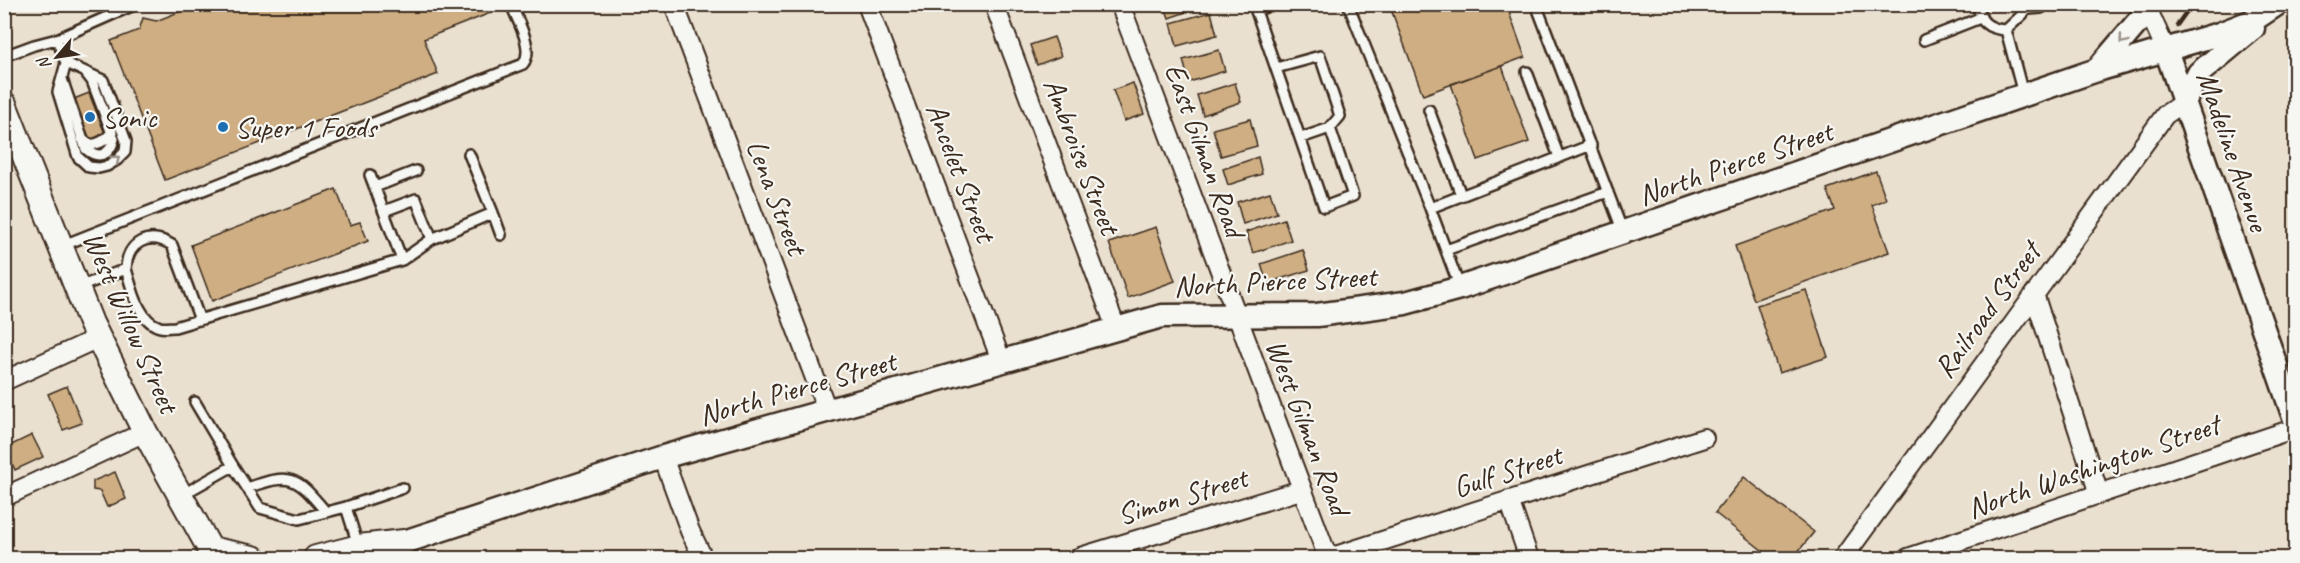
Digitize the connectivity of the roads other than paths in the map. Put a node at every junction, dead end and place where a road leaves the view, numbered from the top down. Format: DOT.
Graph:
graph roads {
  1 [pos="136,4"];
  2 [pos="511,4"];
  3 [pos="674,4"];
  4 [pos="867,4"];
  5 [pos="994,4"];
  6 [pos="1120,4"];
  7 [pos="1272,4"];
  8 [pos="1348,4"];
  9 [pos="1536,4"];
  10 [pos="1979,4"];
  11 [pos="2046,4"];
  12 [pos="2150,7"];
  13 [pos="1255,8"];
  14 [pos="2025,8"];
  15 [pos="2272,8"];
  16 [pos="1980,18"];
  17 [pos="2006,30"];
  18 [pos="57,39"];
  19 [pos="1924,40"];
  20 [pos="2166,50"];
  21 [pos="4,56"];
  22 [pos="66,63"];
  23 [pos="1276,68"];
  24 [pos="83,69"];
  25 [pos="2097,70"];
  26 [pos="1527,72"];
  27 [pos="62,77"];
  28 [pos="2023,96"];
  29 [pos="2184,102"];
  30 [pos="4,104"];
  31 [pos="1429,110"];
  32 [pos="1330,128"];
  33 [pos="1300,138"];
  34 [pos="1591,146"];
  35 [pos="469,154"];
  36 [pos="1559,157"];
  37 [pos="416,171"];
  38 [pos="370,175"];
  39 [pos="375,187"];
  40 [pos="1608,192"];
  41 [pos="1461,195"];
  42 [pos="1430,208"];
  43 [pos="384,211"];
  44 [pos="492,213"];
  45 [pos="1623,232"];
  46 [pos="501,235"];
  47 [pos="432,239"];
  48 [pos="61,246"];
  49 [pos="1446,250"];
  50 [pos="402,260"];
  51 [pos="126,269"];
  52 [pos="77,288"];
  53 [pos="1460,288"];
  54 [pos="2034,294"];
  55 [pos="1235,315"];
  56 [pos="200,320"];
  57 [pos="1116,328"];
  58 [pos="98,338"];
  59 [pos="1001,360"];
  60 [pos="4,381"];
  61 [pos="195,402"];
  62 [pos="827,410"];
  63 [pos="2295,423"];
  64 [pos="2295,428"];
  65 [pos="145,432"];
  66 [pos="1704,438"];
  67 [pos="663,458"];
  68 [pos="233,466"];
  69 [pos="248,488"];
  70 [pos="403,488"];
  71 [pos="1301,489"];
  72 [pos="2099,494"];
  73 [pos="180,496"];
  74 [pos="4,497"];
  75 [pos="1509,500"];
  76 [pos="346,507"];
  77 [pos="326,512"];
  78 [pos="405,542"];
  79 [pos="365,553"];
  80 [pos="212,554"];
  81 [pos="253,558"];
  82 [pos="316,558"];
  83 [pos="703,558"];
  84 [pos="1080,558"];
  85 [pos="1328,558"];
  86 [pos="1529,558"];
  87 [pos="1843,558"];
  88 [pos="1908,558"];
  1 -- 18 [label="lane"];
  2 -- 48 [label="lane"];
  3 -- 62 [label="street, Lena Street"];
  4 -- 59 [label="street, Ancelet Street"];
  5 -- 57 [label="street, Ambroise Street"];
  6 -- 55 [label="street, East Gilman Road"];
  7 -- 13 [label="lane"];
  8 -- 42 [label="lane"];
  9 -- 34 [label="lane"];
  10 -- 16 [label="lane"];
  11 -- 14 [label="lane"];
  12 -- 20 [label="street, Madeline Avenue"];
  12 -- 25 [label="street, one-way"];
  13 -- 23 [label="lane"];
  14 -- 17 [label="lane"];
  15 -- 20 [label="street, North Pierce Street"];
  15 -- 29 [label="street"];
  16 -- 17 [label="lane"];
  16 -- 19 [label="lane"];
  17 -- 28 [label="lane"];
  18 -- 21 [label="lane"];
  18 -- 22 [label="lane"];
  20 -- 25 [label="street, North Pierce Street"];
  20 -- 29 [label="street, Madeline Avenue"];
  22 -- 24 [label="lane"];
  22 -- 27 [label="lane"];
  23 -- 32 [label="lane"];
  23 -- 33 [label="lane"];
  24 -- 27 [label="lane"];
  27 -- 24 [label="lane, one-way"];
  25 -- 28 [label="street, North Pierce Street"];
  26 -- 36 [label="lane"];
  28 -- 45 [label="street, North Pierce Street"];
  29 -- 54 [label="street, Railroad Street"];
  29 -- 63 [label="street, Madeline Avenue"];
  30 -- 48 [label="main road, West Willow Street"];
  31 -- 41 [label="lane"];
  32 -- 33 [label="lane"];
  32 -- 33 [label="lane"];
  34 -- 36 [label="lane"];
  34 -- 40 [label="lane"];
  35 -- 44 [label="lane"];
  36 -- 41 [label="lane"];
  37 -- 39 [label="lane"];
  38 -- 39 [label="lane"];
  39 -- 43 [label="lane"];
  40 -- 45 [label="lane"];
  40 -- 49 [label="lane"];
  41 -- 42 [label="lane"];
  42 -- 49 [label="lane"];
  43 -- 47 [label="lane"];
  43 -- 50 [label="lane"];
  44 -- 46 [label="lane"];
  44 -- 47 [label="lane"];
  45 -- 53 [label="street, North Pierce Street"];
  47 -- 50 [label="lane"];
  48 -- 52 [label="main road, West Willow Street"];
  49 -- 53 [label="lane"];
  50 -- 56 [label="lane"];
  51 -- 52 [label="lane"];
  51 -- 56 [label="lane"];
  51 -- 56 [label="lane"];
  52 -- 58 [label="main road, West Willow Street"];
  53 -- 55 [label="street, North Pierce Street"];
  54 -- 72 [label="street"];
  54 -- 87 [label="street, Railroad Street"];
  55 -- 57 [label="street, North Pierce Street"];
  55 -- 71 [label="street, West Gilman Road"];
  57 -- 59 [label="street, North Pierce Street"];
  58 -- 60 [label="street"];
  58 -- 65 [label="main road, West Willow Street"];
  59 -- 62 [label="street, North Pierce Street"];
  61 -- 68 [label="lane"];
  62 -- 67 [label="street, North Pierce Street"];
  64 -- 72 [label="street, North Washington Street"];
  65 -- 73 [label="main road, West Willow Street"];
  65 -- 74 [label="street"];
  66 -- 75 [label="street, Gulf Street"];
  67 -- 78 [label="street, North Pierce Street"];
  67 -- 83 [label="street"];
  68 -- 69 [label="lane"];
  68 -- 73 [label="lane"];
  69 -- 77 [label="lane"];
  69 -- 77 [label="lane"];
  70 -- 76 [label="lane"];
  71 -- 84 [label="street, Simon Street"];
  71 -- 85 [label="street, West Gilman Road"];
  72 -- 88 [label="street, North Washington Street"];
  73 -- 80 [label="main road, West Willow Street"];
  75 -- 85 [label="street, Gulf Street"];
  75 -- 86 [label="street"];
  76 -- 77 [label="lane"];
  76 -- 79 [label="lane"];
  78 -- 79 [label="main road"];
  79 -- 82 [label="main road"];
  80 -- 81 [label="main road"];
}
